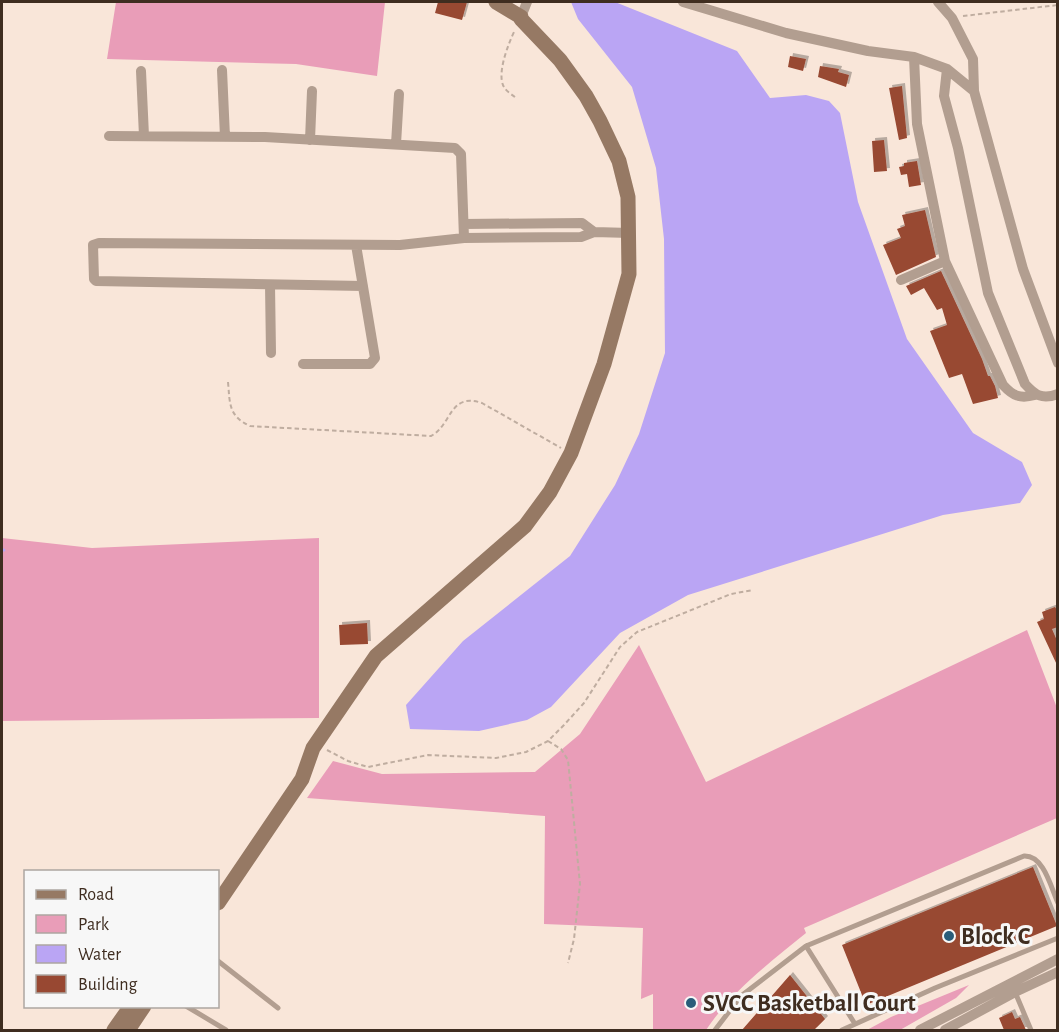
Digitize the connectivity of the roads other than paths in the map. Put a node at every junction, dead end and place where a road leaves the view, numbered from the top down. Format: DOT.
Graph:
graph roads {
  1 [pos="496,2"];
  2 [pos="527,2"];
  3 [pos="684,2"];
  4 [pos="729,2"];
  5 [pos="938,2"];
  6 [pos="727,14"];
  7 [pos="521,18"];
  8 [pos="914,57"];
  9 [pos="947,69"];
  10 [pos="222,70"];
  11 [pos="141,71"];
  12 [pos="312,91"];
  13 [pos="974,92"];
  14 [pos="399,94"];
  15 [pos="109,136"];
  16 [pos="144,136"];
  17 [pos="225,137"];
  18 [pos="310,140"];
  19 [pos="396,144"];
  20 [pos="464,224"];
  21 [pos="594,232"];
  22 [pos="630,233"];
  23 [pos="464,238"];
  24 [pos="356,245"];
  25 [pos="945,261"];
  26 [pos="901,280"];
  27 [pos="270,285"];
  28 [pos="363,286"];
  29 [pos="271,352"];
  30 [pos="1058,363"];
  31 [pos="303,364"];
  32 [pos="1058,394"];
  33 [pos="1035,395"];
  34 [pos="304,769"];
  35 [pos="219,884"];
  36 [pos="219,902"];
  37 [pos="1058,903"];
  38 [pos="1058,938"];
  39 [pos="806,946"];
  40 [pos="1058,959"];
  41 [pos="219,962"];
  42 [pos="1058,972"];
  43 [pos="1015,992"];
  44 [pos="130,1008"];
  45 [pos="143,1008"];
  46 [pos="189,1008"];
  47 [pos="278,1008"];
  48 [pos="855,1024"];
  49 [pos="114,1030"];
  50 [pos="128,1030"];
  51 [pos="226,1030"];
  52 [pos="715,1030"];
  53 [pos="842,1030"];
  54 [pos="920,1030"];
  55 [pos="945,1030"];
  56 [pos="1031,1030"];
  1 -- 7 [label="street"];
  2 -- 7 [label="street"];
  3 -- 6 [label="street"];
  4 -- 6 [label="street"];
  5 -- 13 [label="street"];
  6 -- 8 [label="street"];
  7 -- 22 [label="street"];
  8 -- 9 [label="street"];
  8 -- 25 [label="street"];
  9 -- 13 [label="street"];
  9 -- 33 [label="street"];
  10 -- 17 [label="street"];
  11 -- 16 [label="street"];
  12 -- 18 [label="street"];
  13 -- 30 [label="street"];
  14 -- 19 [label="street"];
  15 -- 16 [label="street"];
  16 -- 17 [label="street"];
  17 -- 18 [label="street"];
  18 -- 19 [label="street"];
  19 -- 20 [label="street"];
  20 -- 21 [label="street"];
  20 -- 23 [label="street"];
  21 -- 22 [label="street"];
  21 -- 23 [label="street"];
  22 -- 34 [label="street"];
  23 -- 24 [label="street"];
  24 -- 27 [label="street"];
  24 -- 28 [label="street"];
  25 -- 26 [label="street"];
  25 -- 33 [label="street"];
  27 -- 28 [label="street"];
  27 -- 29 [label="street"];
  28 -- 31 [label="street"];
  32 -- 33 [label="street"];
  34 -- 35 [label="street"];
  34 -- 36 [label="street"];
  37 -- 39 [label="lane"];
  38 -- 48 [label="lane"];
  39 -- 48 [label="lane"];
  39 -- 52 [label="lane"];
  40 -- 54 [label="street"];
  41 -- 47 [label="lane"];
  42 -- 43 [label="street"];
  43 -- 55 [label="street"];
  43 -- 56 [label="lane"];
  44 -- 49 [label="street"];
  45 -- 50 [label="street"];
  46 -- 51 [label="lane"];
  48 -- 53 [label="lane"];
}
